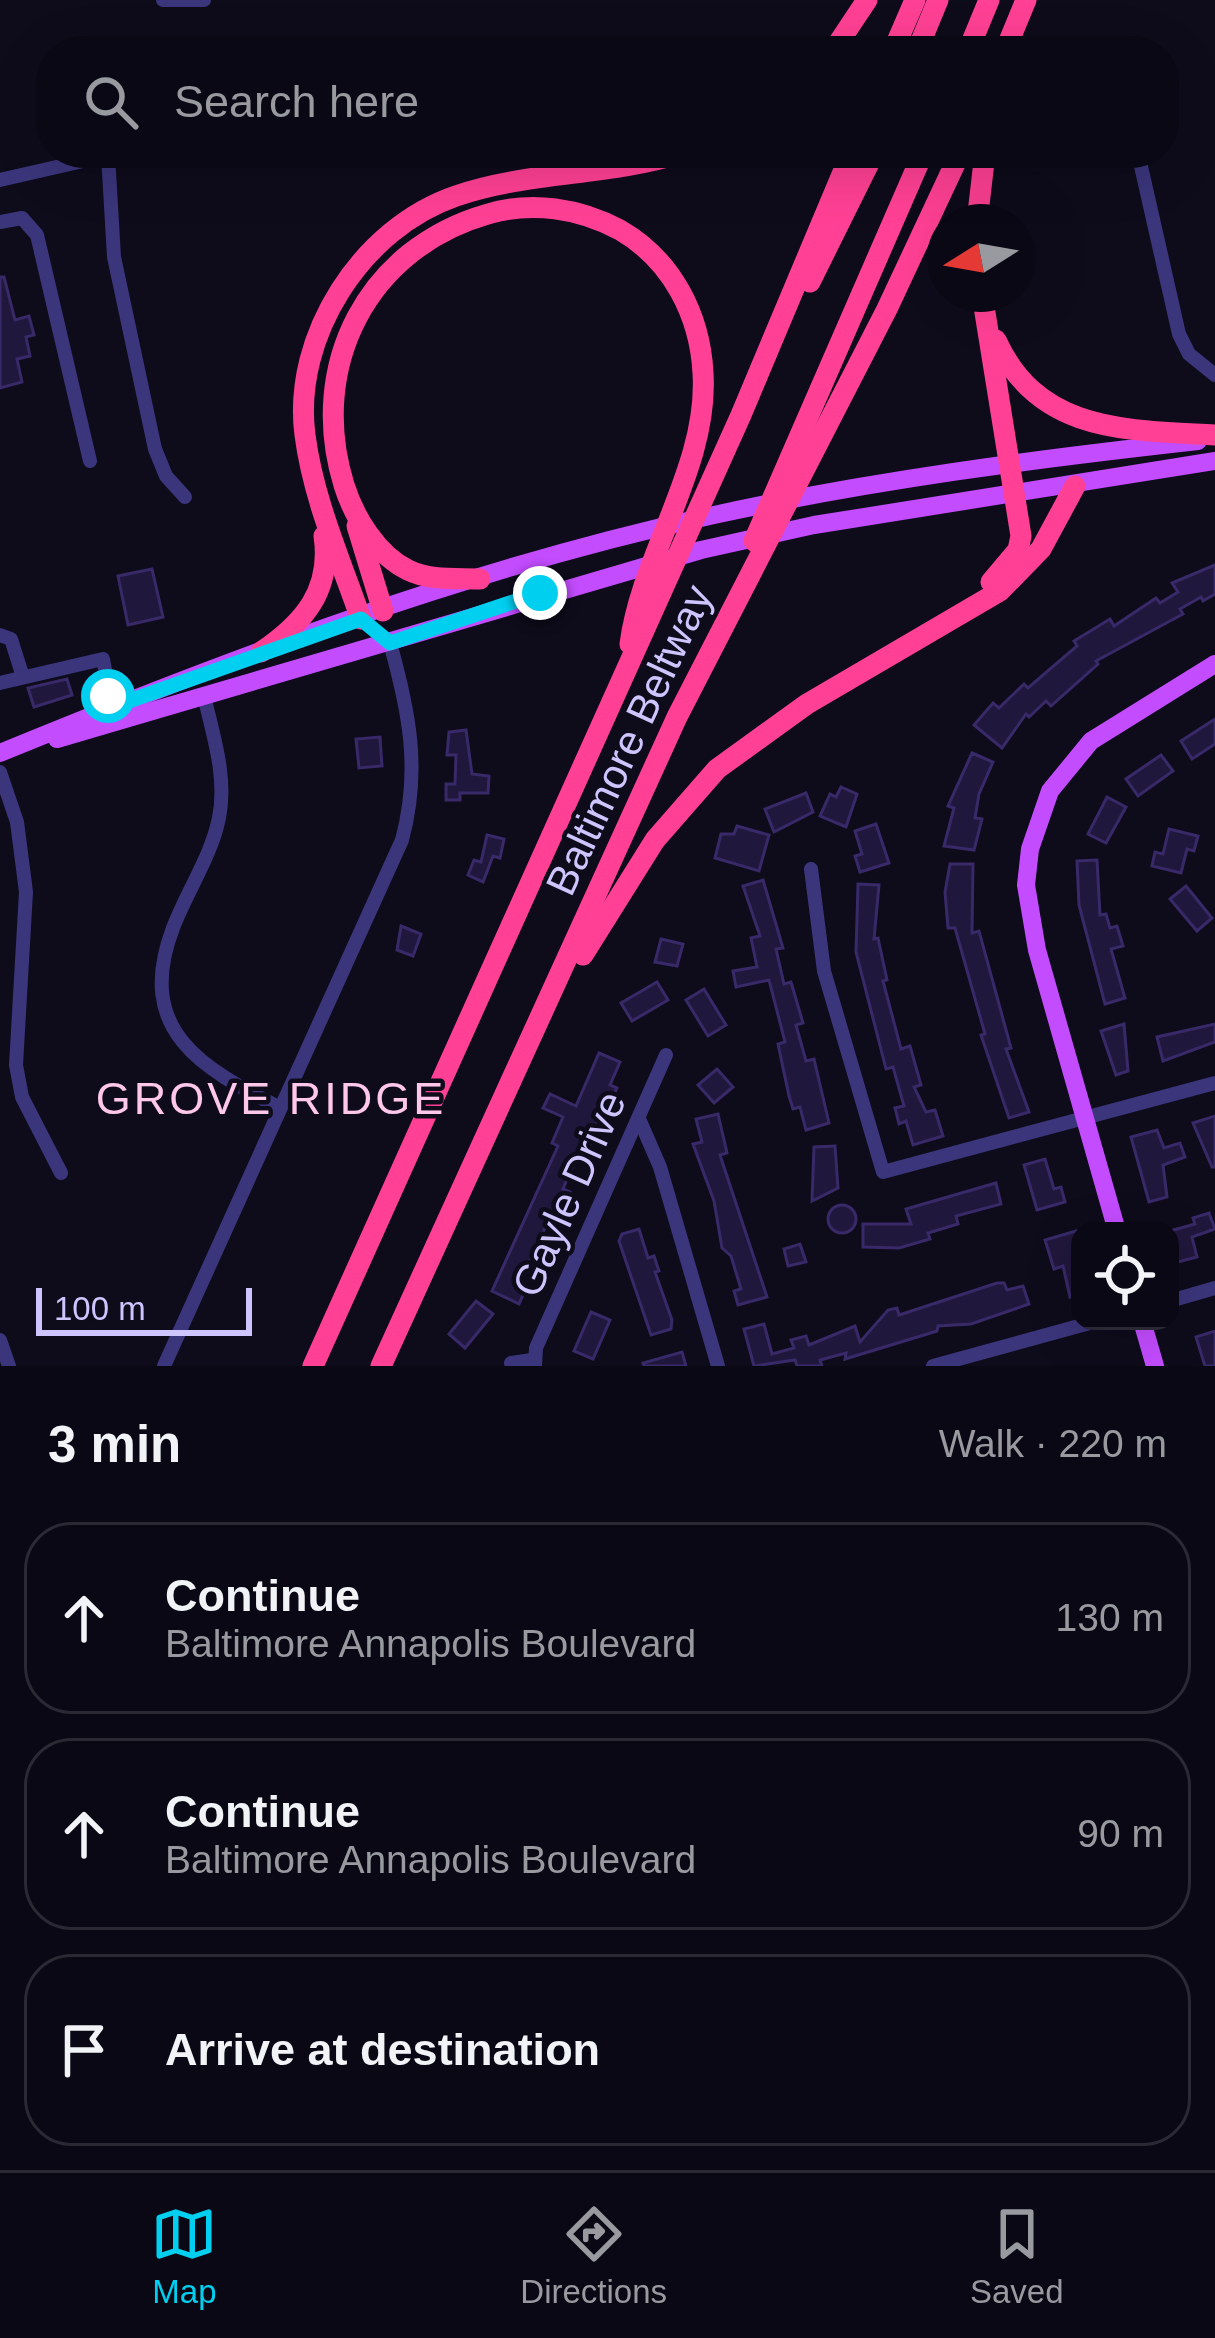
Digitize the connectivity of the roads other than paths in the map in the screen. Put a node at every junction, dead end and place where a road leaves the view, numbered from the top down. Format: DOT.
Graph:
graph roads {
  1 [pos="163,0"];
  2 [pos="204,0"];
  3 [pos="867,0"];
  4 [pos="915,0"];
  5 [pos="938,0"];
  6 [pos="989,0"];
  7 [pos="1026,0"];
  8 [pos="1037,0"];
  9 [pos="843,36"];
  10 [pos="899,36"];
  11 [pos="923,36"];
  12 [pos="974,36"];
  13 [pos="1011,36"];
  14 [pos="1024,36"];
  15 [pos="50,168"];
  16 [pos="113,168"];
  17 [pos="600,168"];
  18 [pos="844,168"];
  19 [pos="866,168"];
  20 [pos="916,168"];
  21 [pos="953,168"];
  22 [pos="983,168"];
  23 [pos="1141,168"];
  24 [pos="0,179"];
  25 [pos="979,204"];
  26 [pos="0,222"];
  27 [pos="985,312"];
  28 [pos="987,312"];
  29 [pos="1215,375"];
  30 [pos="741,415"];
  31 [pos="1215,437"];
  32 [pos="90,461"];
  33 [pos="1215,461"];
  34 [pos="1010,463"];
  35 [pos="1075,486"];
  36 [pos="1015,493"];
  37 [pos="318,494"];
  38 [pos="185,497"];
  39 [pos="350,502"];
  40 [pos="480,579"];
  41 [pos="383,611"];
  42 [pos="361,619"];
  43 [pos="935,627"];
  44 [pos="0,635"];
  45 [pos="390,643"];
  46 [pos="261,652"];
  47 [pos="1215,664"];
  48 [pos="626,670"];
  49 [pos="23,677"];
  50 [pos="0,683"];
  51 [pos="205,700"];
  52 [pos="112,707"];
  53 [pos="677,717"];
  54 [pos="0,753"];
  55 [pos="0,772"];
  56 [pos="811,869"];
  57 [pos="528,1048"];
  58 [pos="666,1055"];
  59 [pos="1215,1083"];
  60 [pos="280,1108"];
  61 [pos="1086,1120"];
  62 [pos="640,1121"];
  63 [pos="61,1173"];
  64 [pos="1114,1222"];
  65 [pos="1215,1288"];
  66 [pos="1179,1298"];
  67 [pos="1071,1328"];
  68 [pos="1145,1330"];
  69 [pos="0,1340"];
  70 [pos="511,1363"];
  71 [pos="533,1363"];
  72 [pos="9,1366"];
  73 [pos="164,1366"];
  74 [pos="314,1366"];
  75 [pos="381,1366"];
  76 [pos="718,1366"];
  77 [pos="933,1366"];
  78 [pos="1155,1366"];
  1 -- 2 [label="street"];
  3 -- 9 [label="highway"];
  4 -- 10 [label="highway"];
  5 -- 11 [label="highway"];
  6 -- 12 [label="highway"];
  7 -- 13 [label="highway"];
  8 -- 14 [label="highway"];
  15 -- 24 [label="street"];
  16 -- 38 [label="street"];
  17 -- 37 [label="highway"];
  18 -- 30 [label="highway, Baltimore Beltway"];
  19 -- 30 [label="highway"];
  20 -- 53 [label="highway"];
  21 -- 53 [label="highway, Baltimore Beltway"];
  22 -- 25 [label="highway"];
  23 -- 29 [label="street"];
  26 -- 32 [label="street"];
  27 -- 34 [label="highway"];
  28 -- 31 [label="highway"];
  30 -- 48 [label="highway, Baltimore Beltway"];
  31 -- 34 [label="main road"];
  33 -- 35 [label="main road"];
  34 -- 36 [label="highway"];
  34 -- 40 [label="main road"];
  35 -- 36 [label="main road"];
  35 -- 43 [label="highway"];
  36 -- 43 [label="highway"];
  36 -- 45 [label="main road"];
  37 -- 42 [label="highway"];
  37 -- 46 [label="highway"];
  39 -- 40 [label="highway"];
  39 -- 41 [label="highway"];
  39 -- 48 [label="highway"];
  40 -- 41 [label="main road"];
  41 -- 42 [label="main road"];
  41 -- 45 [label="main road"];
  42 -- 45 [label="main road"];
  42 -- 46 [label="main road"];
  43 -- 57 [label="highway"];
  44 -- 49 [label="street"];
  45 -- 51 [label="main road"];
  45 -- 60 [label="street"];
  46 -- 52 [label="main road"];
  47 -- 61 [label="main road"];
  48 -- 74 [label="highway, Baltimore Beltway"];
  49 -- 50 [label="street"];
  49 -- 52 [label="street"];
  51 -- 54 [label="main road"];
  51 -- 60 [label="street"];
  52 -- 54 [label="main road"];
  53 -- 57 [label="highway, Baltimore Beltway"];
  55 -- 63 [label="street"];
  56 -- 61 [label="street"];
  57 -- 75 [label="highway, Baltimore Beltway"];
  58 -- 62 [label="street, Gayle Drive"];
  59 -- 61 [label="street"];
  60 -- 73 [label="street"];
  61 -- 64 [label="main road"];
  62 -- 71 [label="street, Gayle Drive"];
  62 -- 76 [label="street"];
  65 -- 66 [label="street"];
  67 -- 77 [label="street"];
  68 -- 78 [label="main road"];
  69 -- 72 [label="street"];
  70 -- 71 [label="street, Gayle Drive"];
}
